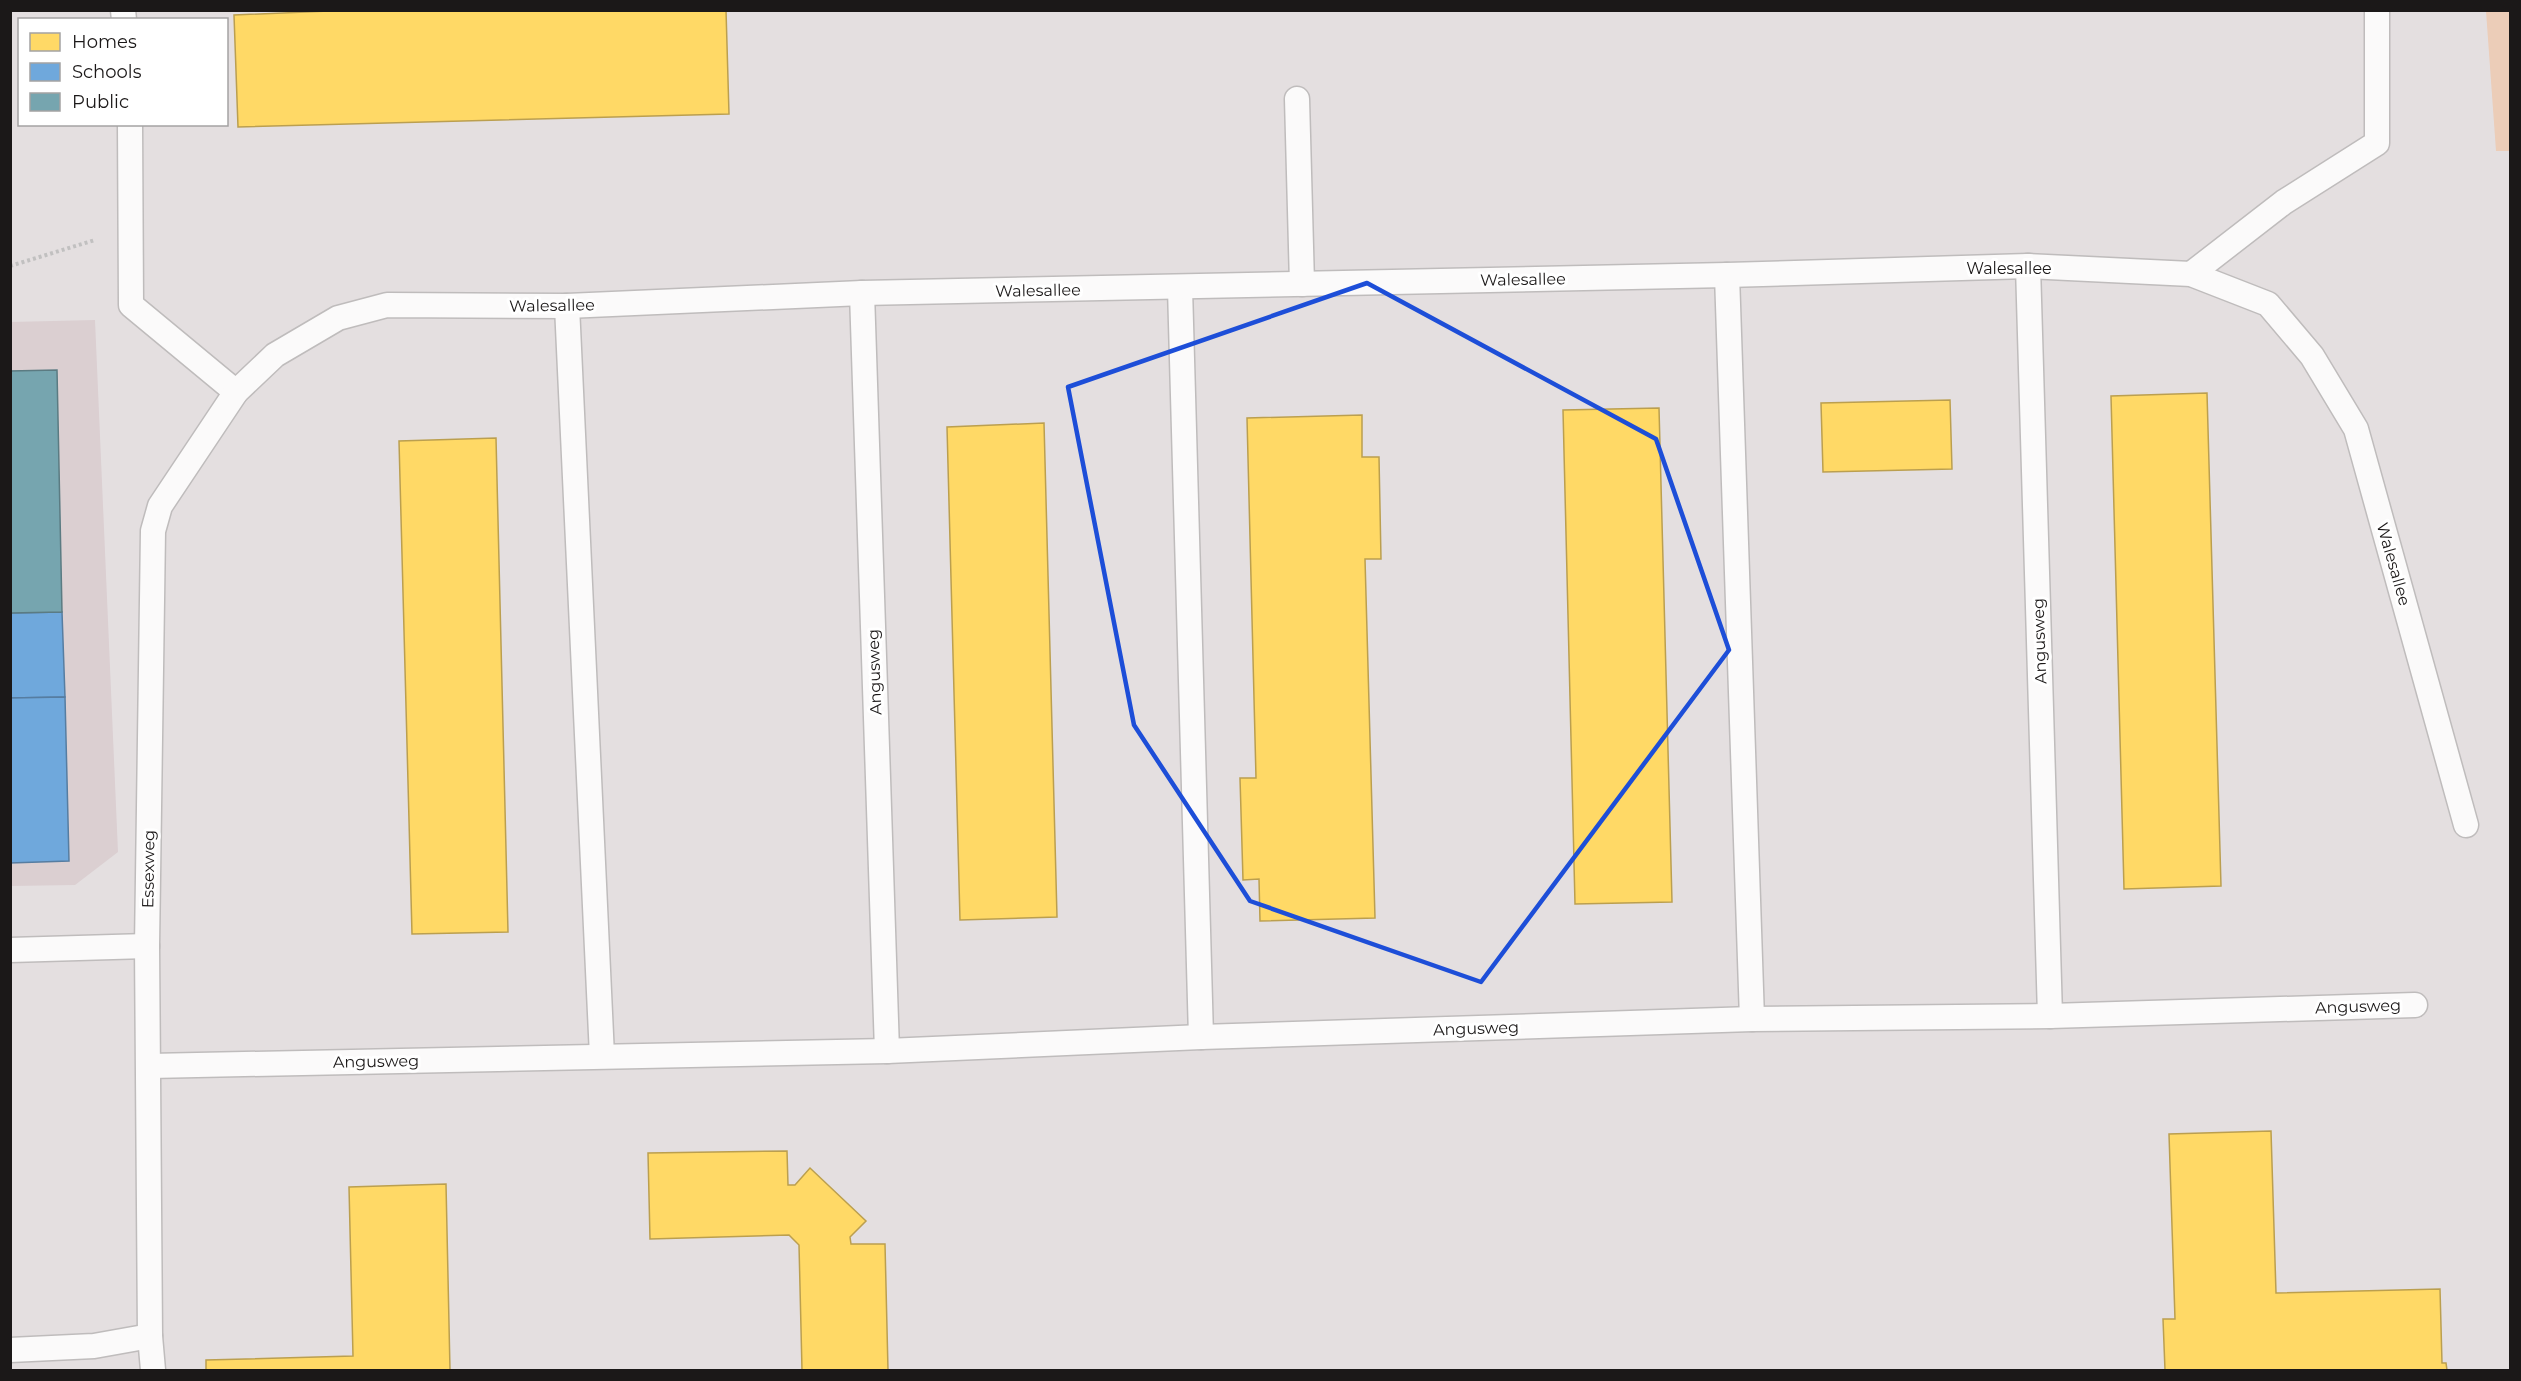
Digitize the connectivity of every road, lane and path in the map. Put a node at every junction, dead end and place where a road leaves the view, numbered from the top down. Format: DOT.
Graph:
graph roads {
  1 [pos="2377,10"];
  2 [pos="1297,99"];
  3 [pos="130,126"];
  4 [pos="130,230"];
  5 [pos="10,266"];
  6 [pos="2028,266"];
  7 [pos="2191,274"];
  8 [pos="1727,275"];
  9 [pos="1302,284"];
  10 [pos="1180,288"];
  11 [pos="862,293"];
  12 [pos="567,306"];
  13 [pos="236,392"];
  14 [pos="2466,825"];
  15 [pos="147,946"];
  16 [pos="10,950"];
  17 [pos="2415,1005"];
  18 [pos="2050,1016"];
  19 [pos="1752,1019"];
  20 [pos="1201,1037"];
  21 [pos="887,1050"];
  22 [pos="602,1056"];
  23 [pos="150,1066"];
  24 [pos="150,1336"];
  25 [pos="10,1350"];
  26 [pos="153,1371"];
  1 -- 7 [label="lane"];
  2 -- 9 [label="lane"];
  3 -- 4 [label="lane"];
  4 -- 5 [label="path"];
  4 -- 13 [label="lane"];
  6 -- 7 [label="lane, Walesallee"];
  6 -- 8 [label="lane, Walesallee"];
  6 -- 18 [label="lane, Angusweg"];
  7 -- 14 [label="lane, Walesallee"];
  8 -- 9 [label="lane, Walesallee"];
  8 -- 19 [label="lane"];
  9 -- 10 [label="lane, Walesallee"];
  10 -- 11 [label="lane, Walesallee"];
  10 -- 20 [label="lane"];
  11 -- 12 [label="lane, Walesallee"];
  11 -- 21 [label="lane, Angusweg"];
  12 -- 13 [label="lane, Walesallee"];
  12 -- 22 [label="lane"];
  13 -- 15 [label="lane, Essexweg"];
  15 -- 16 [label="lane"];
  15 -- 23 [label="lane, Essexweg"];
  17 -- 18 [label="lane, Angusweg"];
  18 -- 19 [label="lane, Angusweg"];
  19 -- 20 [label="lane, Angusweg"];
  20 -- 21 [label="lane, Angusweg"];
  21 -- 22 [label="lane, Angusweg"];
  22 -- 23 [label="lane, Angusweg"];
  23 -- 24 [label="lane, Essexweg"];
  24 -- 25 [label="lane"];
  24 -- 26 [label="lane, Essexweg"];
}
